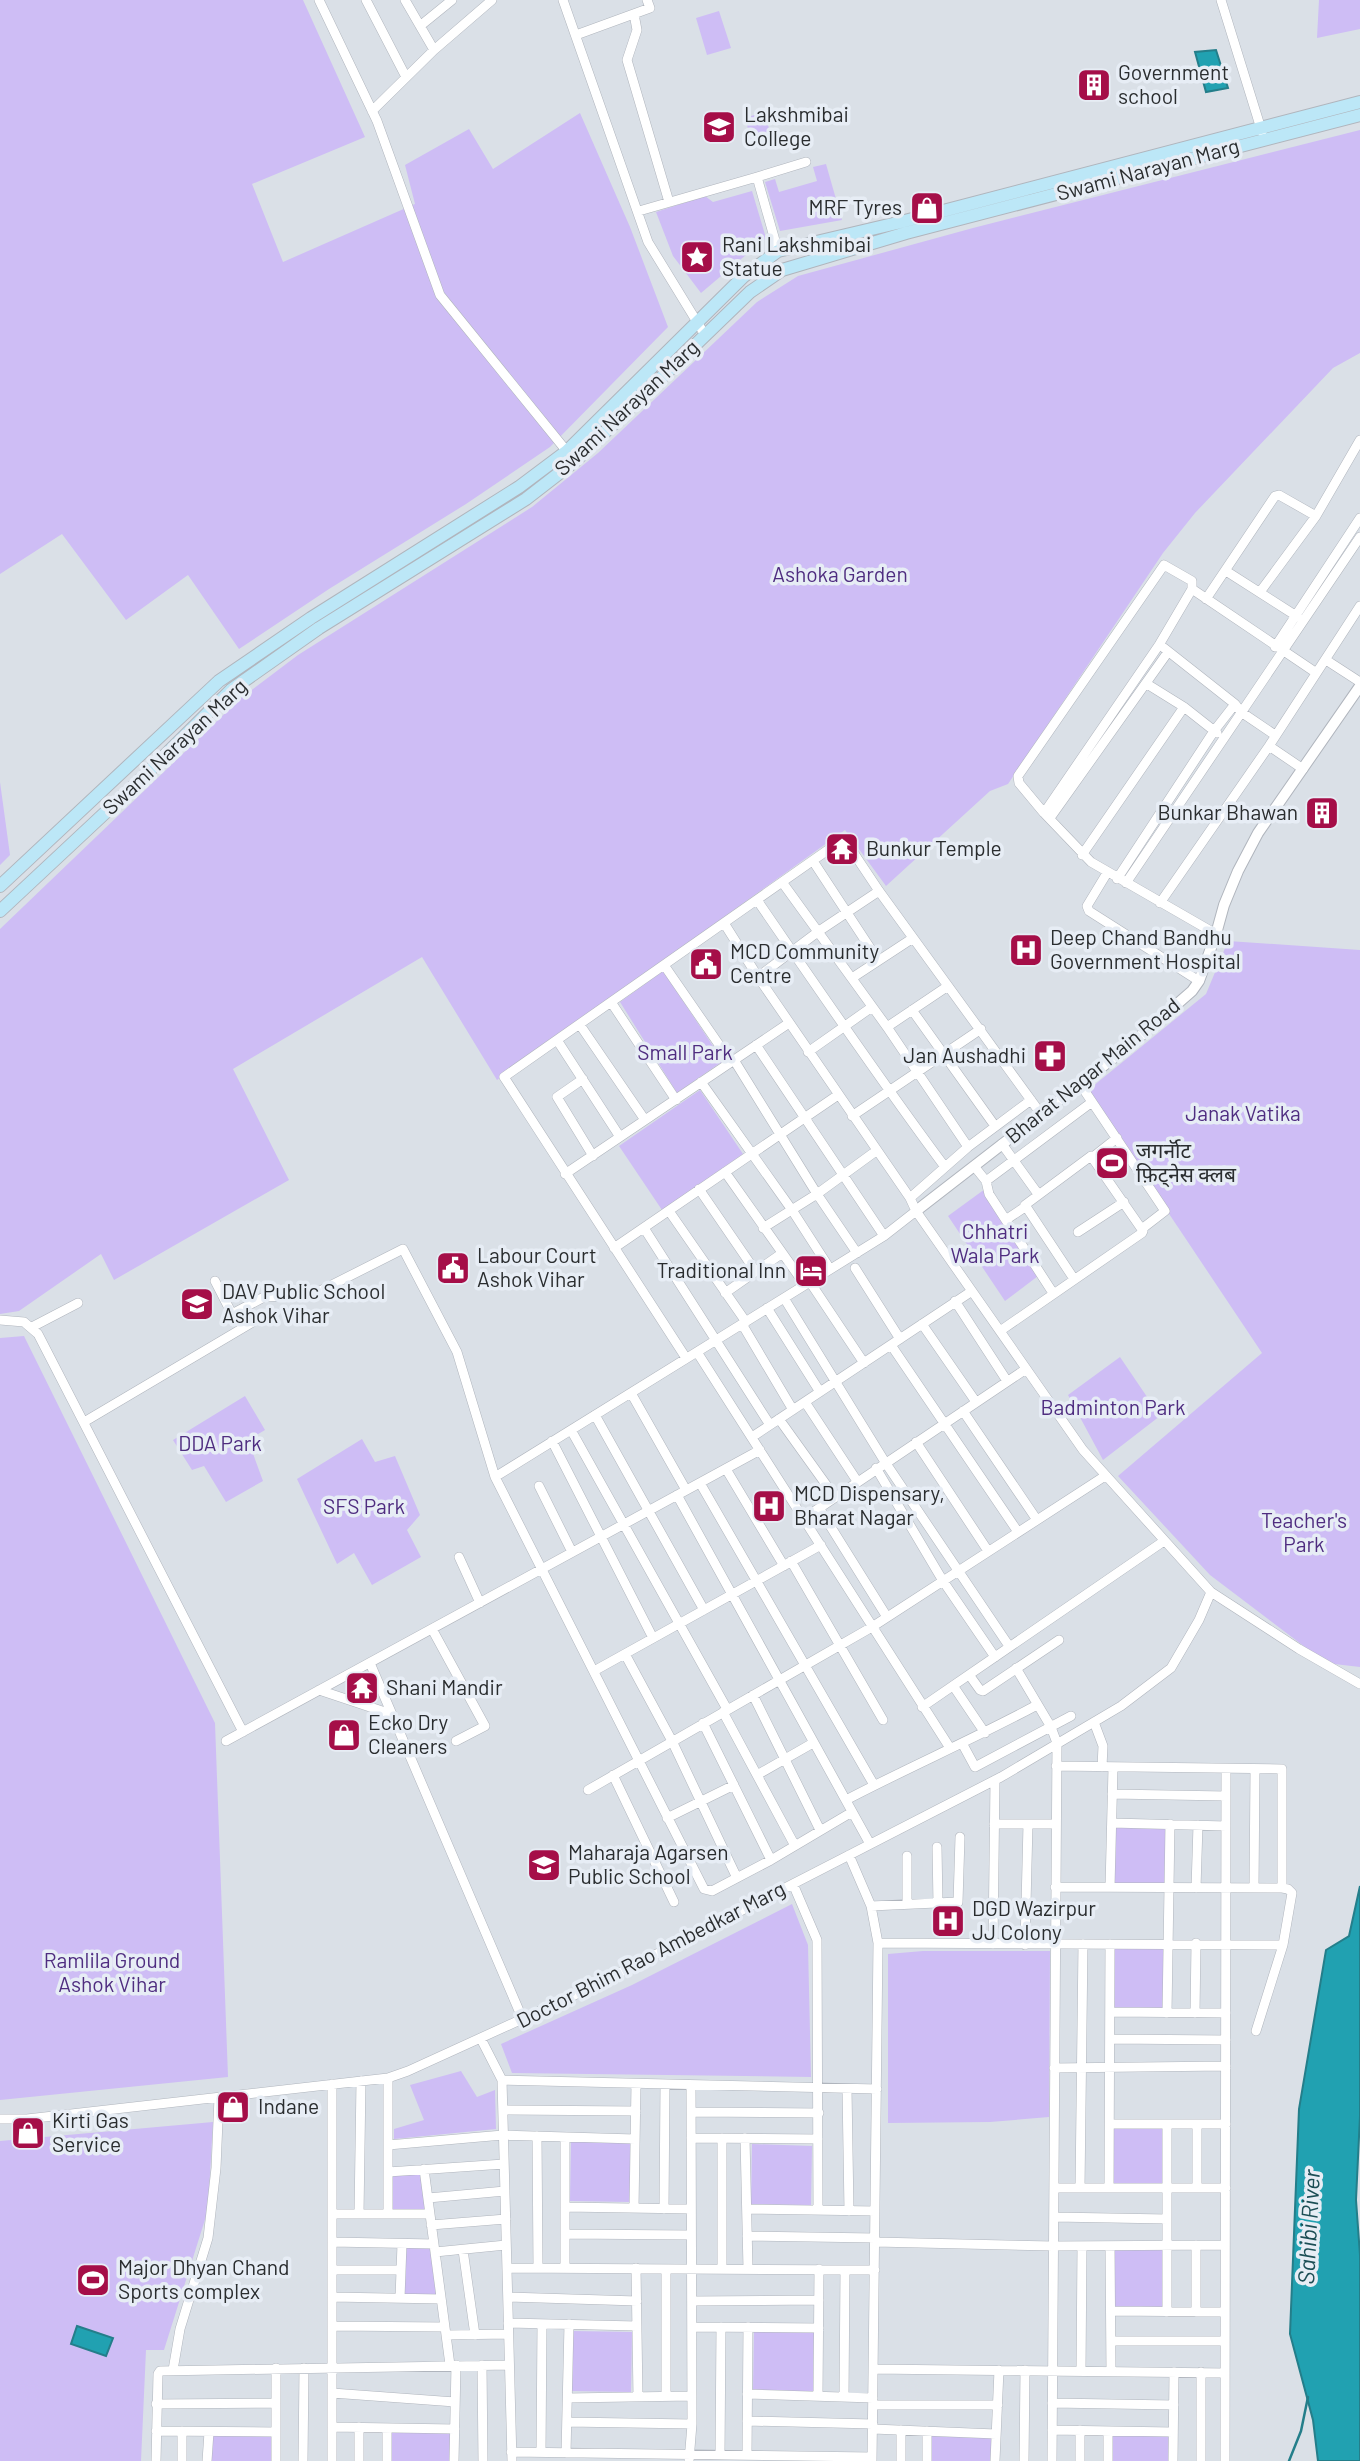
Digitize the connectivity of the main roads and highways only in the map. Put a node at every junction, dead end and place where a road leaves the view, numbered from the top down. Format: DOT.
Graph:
graph roads {
  1 [pos="1360,102"];
  2 [pos="1360,115"];
  3 [pos="1262,134"];
  4 [pos="1027,195"];
  5 [pos="571,456"];
  6 [pos="0,886"];
  7 [pos="0,911"];
  1 -- 3 [label="main road, Swami Narayan Marg"];
  2 -- 3 [label="main road, Swami Narayan Marg"];
  3 -- 4 [label="main road, Swami Narayan Marg"];
  4 -- 5 [label="main road, Swami Narayan Marg"];
  4 -- 5 [label="main road, Swami Narayan Marg"];
  5 -- 6 [label="main road, Swami Narayan Marg"];
  5 -- 7 [label="main road, Swami Narayan Marg"];
}
